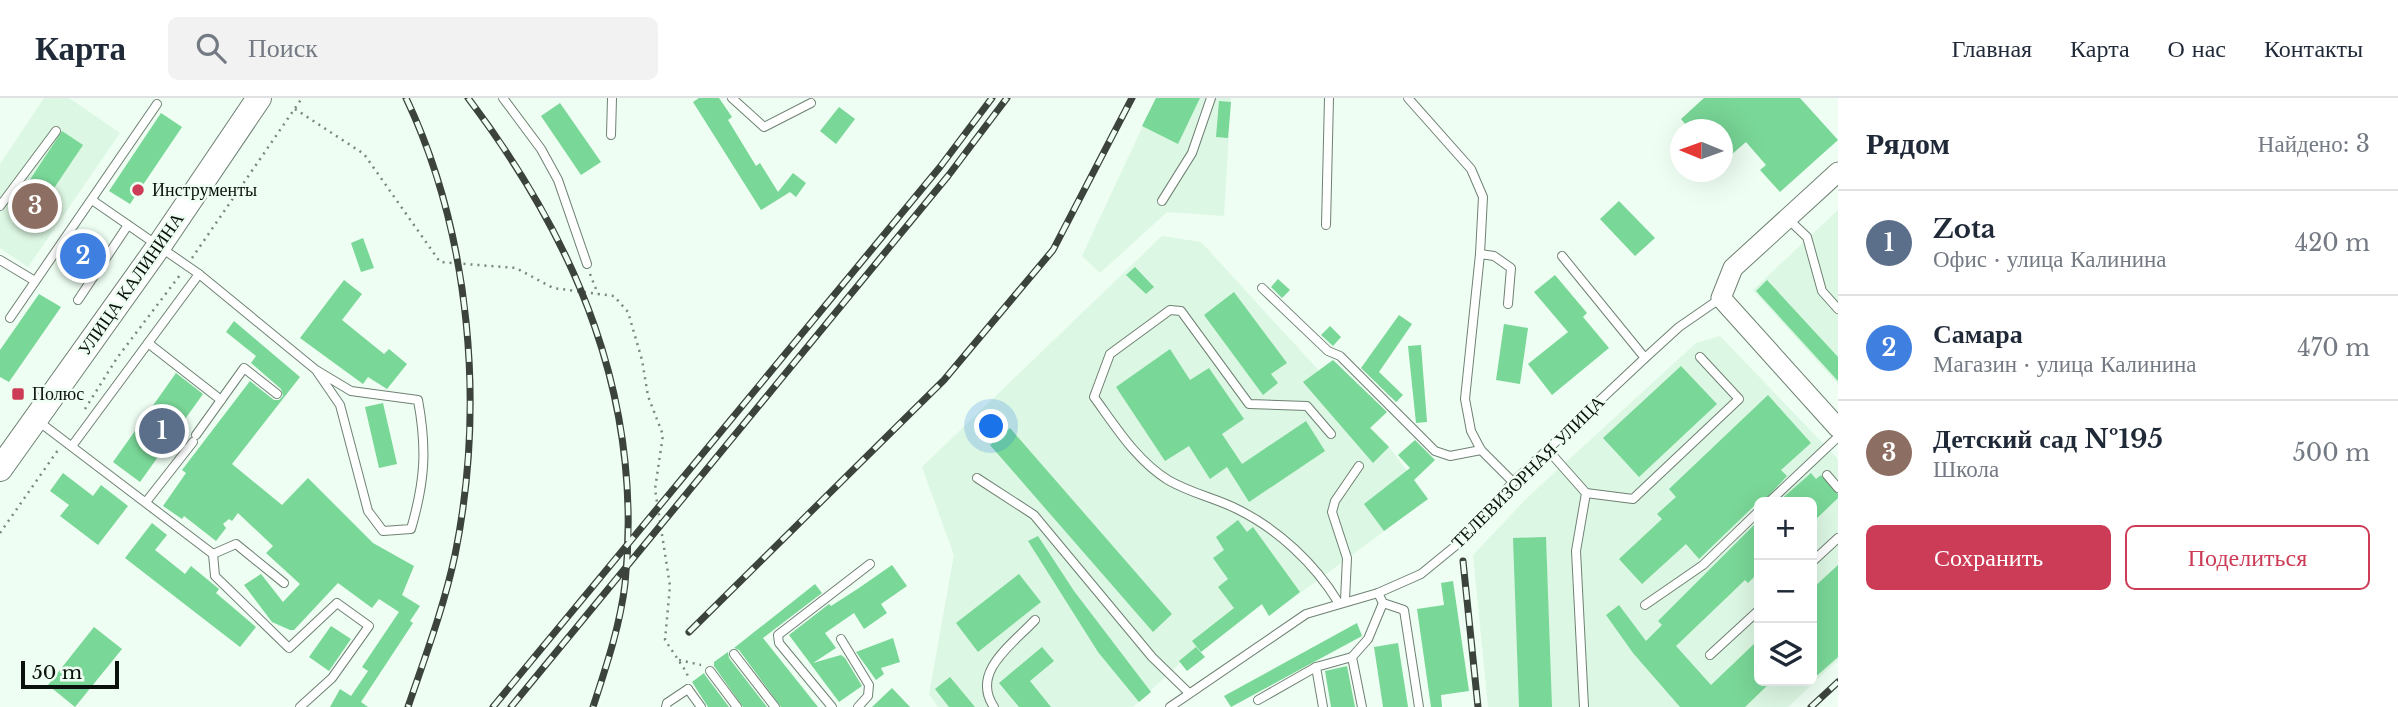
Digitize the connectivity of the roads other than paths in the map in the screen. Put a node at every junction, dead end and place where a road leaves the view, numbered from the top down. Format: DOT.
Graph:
graph roads {
  1 [pos="259,98"];
  2 [pos="503,98"];
  3 [pos="612,98"];
  4 [pos="732,98"];
  5 [pos="1211,98"];
  6 [pos="1329,98"];
  7 [pos="1408,98"];
  8 [pos="811,103"];
  9 [pos="157,104"];
  10 [pos="56,131"];
  11 [pos="611,135"];
  12 [pos="1838,172"];
  13 [pos="92,200"];
  14 [pos="1162,201"];
  15 [pos="0,206"];
  16 [pos="1788,219"];
  17 [pos="128,225"];
  18 [pos="1325,225"];
  19 [pos="159,246"];
  20 [pos="1480,254"];
  21 [pos="1562,256"];
  22 [pos="0,260"];
  23 [pos="587,264"];
  24 [pos="199,274"];
  25 [pos="35,281"];
  26 [pos="1262,288"];
  27 [pos="1720,298"];
  28 [pos="78,300"];
  29 [pos="1508,304"];
  30 [pos="1838,309"];
  31 [pos="10,317"];
  32 [pos="148,343"];
  33 [pos="1700,357"];
  34 [pos="1645,358"];
  35 [pos="316,370"];
  36 [pos="277,394"];
  37 [pos="221,400"];
  38 [pos="35,420"];
  39 [pos="1838,428"];
  40 [pos="1331,434"];
  41 [pos="1838,438"];
  42 [pos="72,446"];
  43 [pos="1547,449"];
  44 [pos="1481,450"];
  45 [pos="1359,467"];
  46 [pos="0,468"];
  47 [pos="1826,475"];
  48 [pos="977,478"];
  49 [pos="1513,482"];
  50 [pos="1838,488"];
  51 [pos="1586,493"];
  52 [pos="1774,497"];
  53 [pos="146,502"];
  54 [pos="1754,516"];
  55 [pos="1838,538"];
  56 [pos="213,554"];
  57 [pos="1814,560"];
  58 [pos="870,565"];
  59 [pos="284,583"];
  60 [pos="1378,593"];
  61 [pos="1342,601"];
  62 [pos="1383,603"];
  63 [pos="1645,605"];
  64 [pos="1754,615"];
  65 [pos="1035,621"];
  66 [pos="841,639"];
  67 [pos="734,654"];
  68 [pos="1710,655"];
  69 [pos="1352,657"];
  70 [pos="1316,667"];
  71 [pos="710,671"];
  72 [pos="1189,693"];
  73 [pos="1258,700"];
  74 [pos="300,707"];
  75 [pos="666,707"];
  76 [pos="701,707"];
  77 [pos="737,707"];
  78 [pos="775,707"];
  79 [pos="832,707"];
  80 [pos="858,707"];
  81 [pos="994,707"];
  82 [pos="1170,707"];
  83 [pos="1323,707"];
  84 [pos="1362,707"];
  85 [pos="1419,707"];
  86 [pos="1584,707"];
  1 -- 19 [label="main road, УЛИЦА КАЛИНИНА"];
  2 -- 23 [label="lane"];
  3 -- 11 [label="lane"];
  4 -- 8 [label="lane"];
  5 -- 14 [label="lane"];
  6 -- 18 [label="lane"];
  7 -- 20 [label="lane"];
  9 -- 13 [label="lane"];
  10 -- 15 [label="lane"];
  12 -- 16 [label="street, ТЕЛЕВИЗОРНАЯ УЛИЦА"];
  13 -- 17 [label="lane"];
  13 -- 25 [label="lane"];
  16 -- 27 [label="street, ТЕЛЕВИЗОРНАЯ УЛИЦА"];
  16 -- 30 [label="lane"];
  17 -- 19 [label="lane"];
  17 -- 28 [label="lane"];
  19 -- 24 [label="lane"];
  19 -- 38 [label="main road, УЛИЦА КАЛИНИНА"];
  20 -- 29 [label="lane"];
  20 -- 44 [label="lane"];
  21 -- 34 [label="lane"];
  22 -- 25 [label="lane"];
  24 -- 32 [label="lane"];
  24 -- 35 [label="lane"];
  25 -- 31 [label="lane"];
  26 -- 44 [label="lane"];
  27 -- 34 [label="lane, ТЕЛЕВИЗОРНАЯ УЛИЦА"];
  27 -- 39 [label="street"];
  32 -- 37 [label="lane"];
  32 -- 42 [label="lane"];
  33 -- 51 [label="lane"];
  34 -- 43 [label="lane, ТЕЛЕВИЗОРНАЯ УЛИЦА"];
  35 -- 35 [label="lane"];
  36 -- 37 [label="lane"];
  37 -- 53 [label="lane"];
  38 -- 42 [label="lane"];
  38 -- 46 [label="main road, УЛИЦА КАЛИНИНА"];
  40 -- 61 [label="lane"];
  41 -- 52 [label="lane"];
  42 -- 53 [label="lane"];
  43 -- 49 [label="lane, ТЕЛЕВИЗОРНАЯ УЛИЦА"];
  43 -- 51 [label="lane"];
  44 -- 49 [label="lane"];
  45 -- 61 [label="lane"];
  47 -- 50 [label="lane"];
  48 -- 72 [label="lane"];
  49 -- 60 [label="lane, ТЕЛЕВИЗОРНАЯ УЛИЦА"];
  51 -- 86 [label="lane"];
  53 -- 56 [label="lane"];
  54 -- 63 [label="lane"];
  55 -- 57 [label="lane"];
  56 -- 59 [label="lane"];
  56 -- 74 [label="lane"];
  58 -- 79 [label="lane"];
  60 -- 61 [label="lane, ТЕЛЕВИЗОРНАЯ УЛИЦА"];
  60 -- 62 [label="lane"];
  61 -- 72 [label="lane, ТЕЛЕВИЗОРНАЯ УЛИЦА"];
  62 -- 69 [label="lane"];
  62 -- 85 [label="lane"];
  64 -- 68 [label="lane"];
  65 -- 81 [label="lane"];
  66 -- 80 [label="lane"];
  67 -- 78 [label="lane"];
  69 -- 70 [label="lane"];
  69 -- 84 [label="lane"];
  70 -- 73 [label="lane"];
  70 -- 83 [label="lane"];
  71 -- 77 [label="lane"];
  72 -- 82 [label="lane, ТЕЛЕВИЗОРНАЯ УЛИЦА"];
  75 -- 76 [label="lane"];
}
